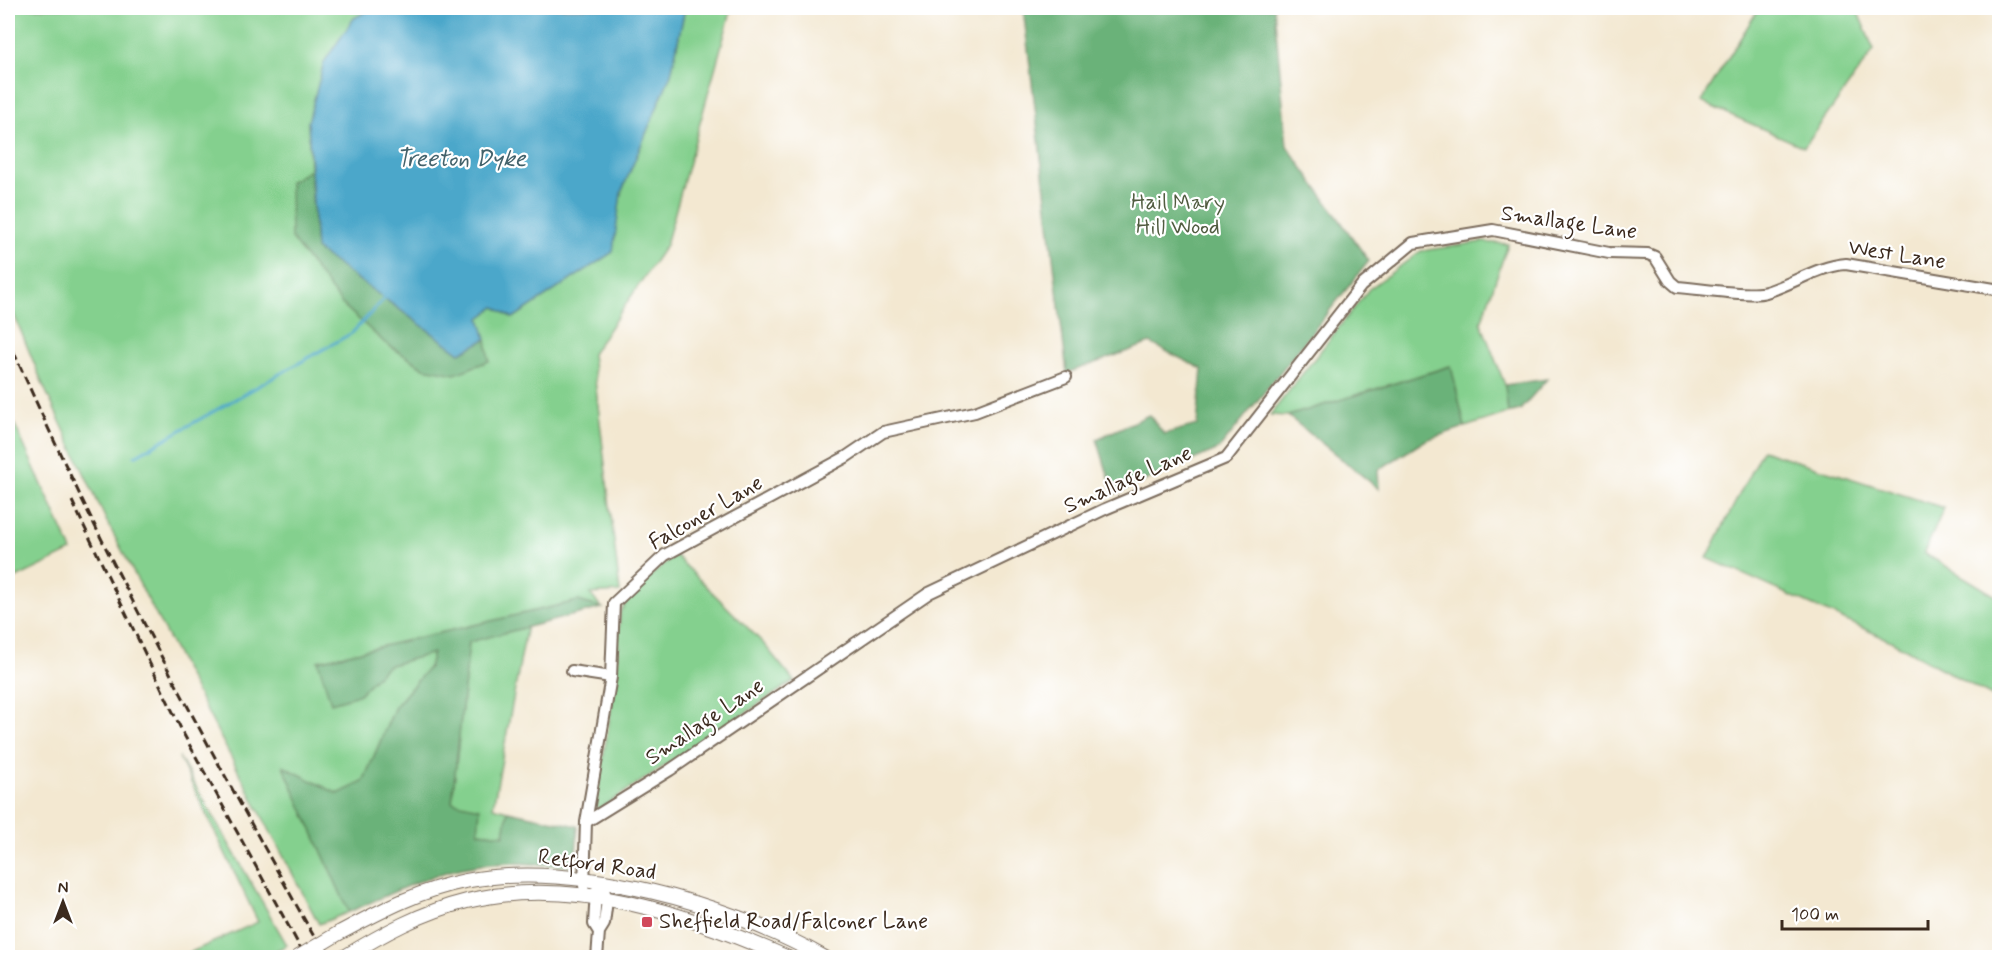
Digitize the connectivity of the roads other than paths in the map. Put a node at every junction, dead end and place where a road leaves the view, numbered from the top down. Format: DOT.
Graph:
graph roads {
  1 [pos="1661,264"];
  2 [pos="2000,290"];
  3 [pos="1066,377"];
  4 [pos="572,671"];
  5 [pos="611,677"];
  6 [pos="586,822"];
  7 [pos="584,879"];
  8 [pos="602,882"];
  9 [pos="595,898"];
  10 [pos="347,955"];
  11 [pos="297,957"];
  12 [pos="597,957"];
  13 [pos="788,957"];
  14 [pos="825,957"];
  1 -- 2 [label="street, West Lane"];
  1 -- 6 [label="street, Smallage Lane"];
  3 -- 5 [label="street, Falconer Lane"];
  4 -- 5 [label="street"];
  5 -- 6 [label="street, Falconer Lane"];
  6 -- 7 [label="street, Falconer Lane"];
  7 -- 8 [label="main road, Retford Road"];
  7 -- 9 [label="street, Falconer Lane"];
  7 -- 11 [label="main road, Retford Road, bridge"];
  8 -- 9 [label="street"];
  8 -- 14 [label="main road, Retford Road"];
  9 -- 10 [label="main road, Retford Road"];
  9 -- 12 [label="street, Falconer Lane"];
  9 -- 13 [label="main road, Retford Road"];
}
